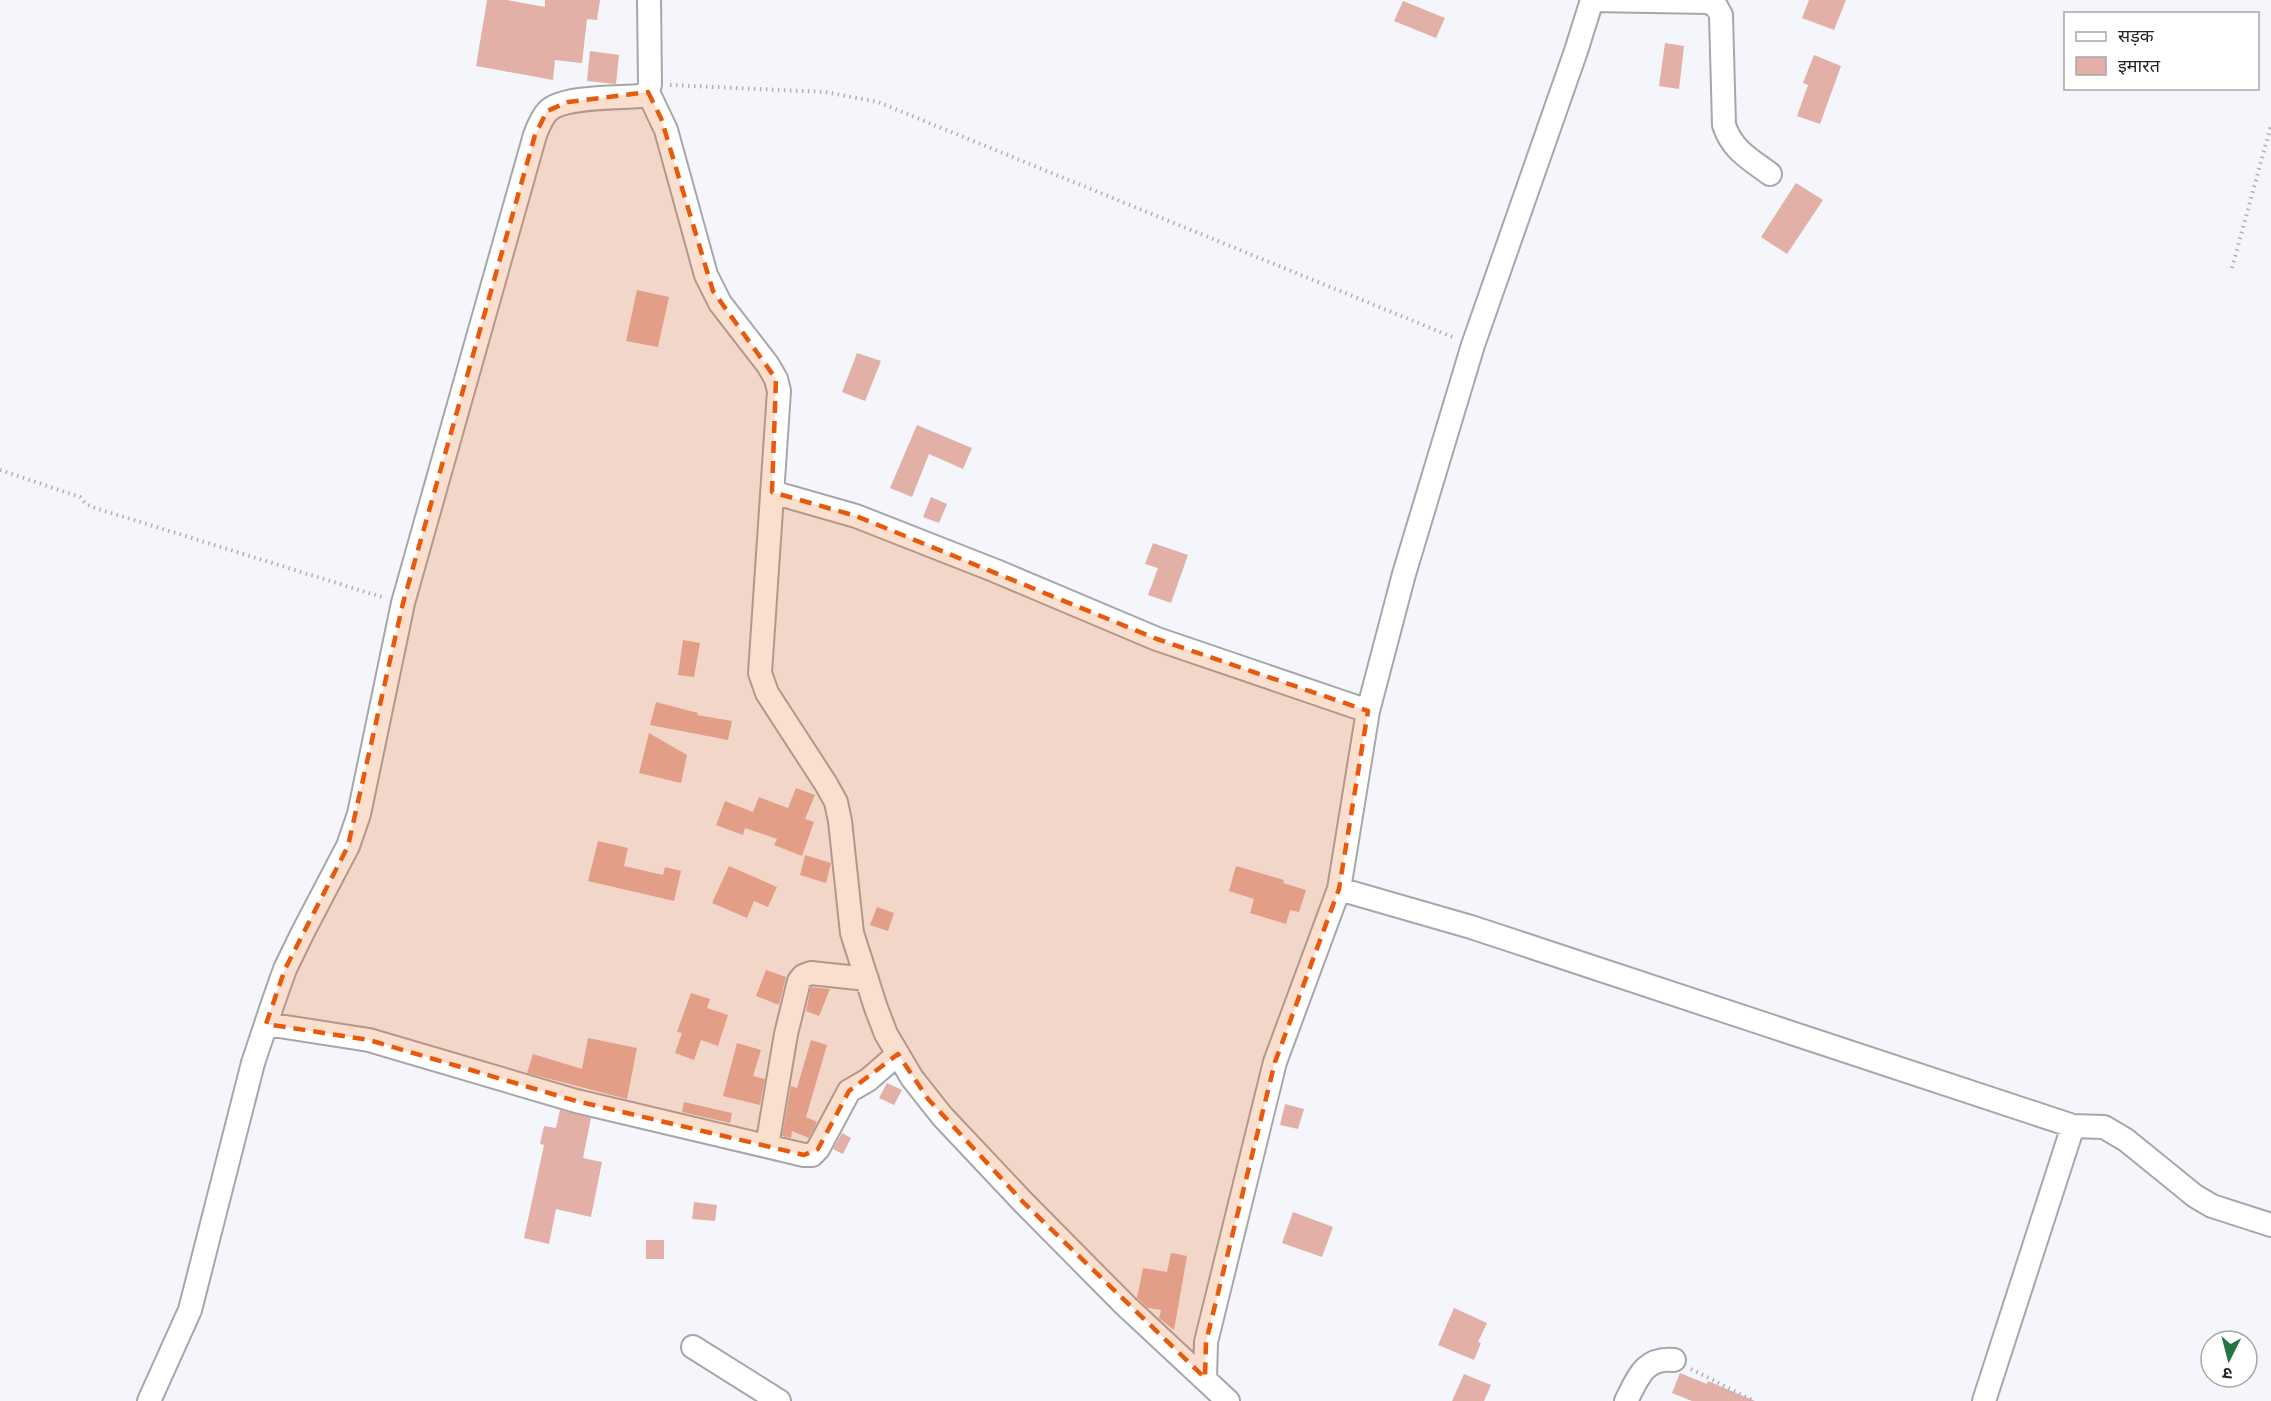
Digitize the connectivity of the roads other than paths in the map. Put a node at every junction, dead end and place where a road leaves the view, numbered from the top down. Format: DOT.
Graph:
graph roads {
  1 [pos="649,0"];
  2 [pos="1592,0"];
  3 [pos="649,88"];
  4 [pos="1770,174"];
  5 [pos="772,492"];
  6 [pos="1368,711"];
  7 [pos="1339,889"];
  8 [pos="867,979"];
  9 [pos="266,1024"];
  10 [pos="898,1054"];
  11 [pos="2073,1126"];
  12 [pos="766,1146"];
  13 [pos="2271,1225"];
  14 [pos="693,1347"];
  15 [pos="1674,1360"];
  16 [pos="1205,1378"];
  17 [pos="149,1401"];
  18 [pos="779,1401"];
  19 [pos="1228,1401"];
  20 [pos="1626,1401"];
  21 [pos="1984,1401"];
  1 -- 3 [label="street"];
  2 -- 4 [label="street"];
  2 -- 6 [label="street"];
  3 -- 5 [label="street"];
  3 -- 9 [label="street"];
  5 -- 6 [label="street"];
  5 -- 8 [label="street"];
  6 -- 7 [label="street"];
  7 -- 11 [label="street"];
  7 -- 16 [label="street"];
  8 -- 10 [label="street"];
  8 -- 12 [label="street"];
  9 -- 12 [label="street"];
  9 -- 17 [label="street"];
  10 -- 12 [label="street"];
  10 -- 16 [label="street"];
  11 -- 13 [label="street"];
  11 -- 21 [label="street"];
  14 -- 18 [label="street"];
  15 -- 20 [label="street"];
  16 -- 19 [label="street"];
}
